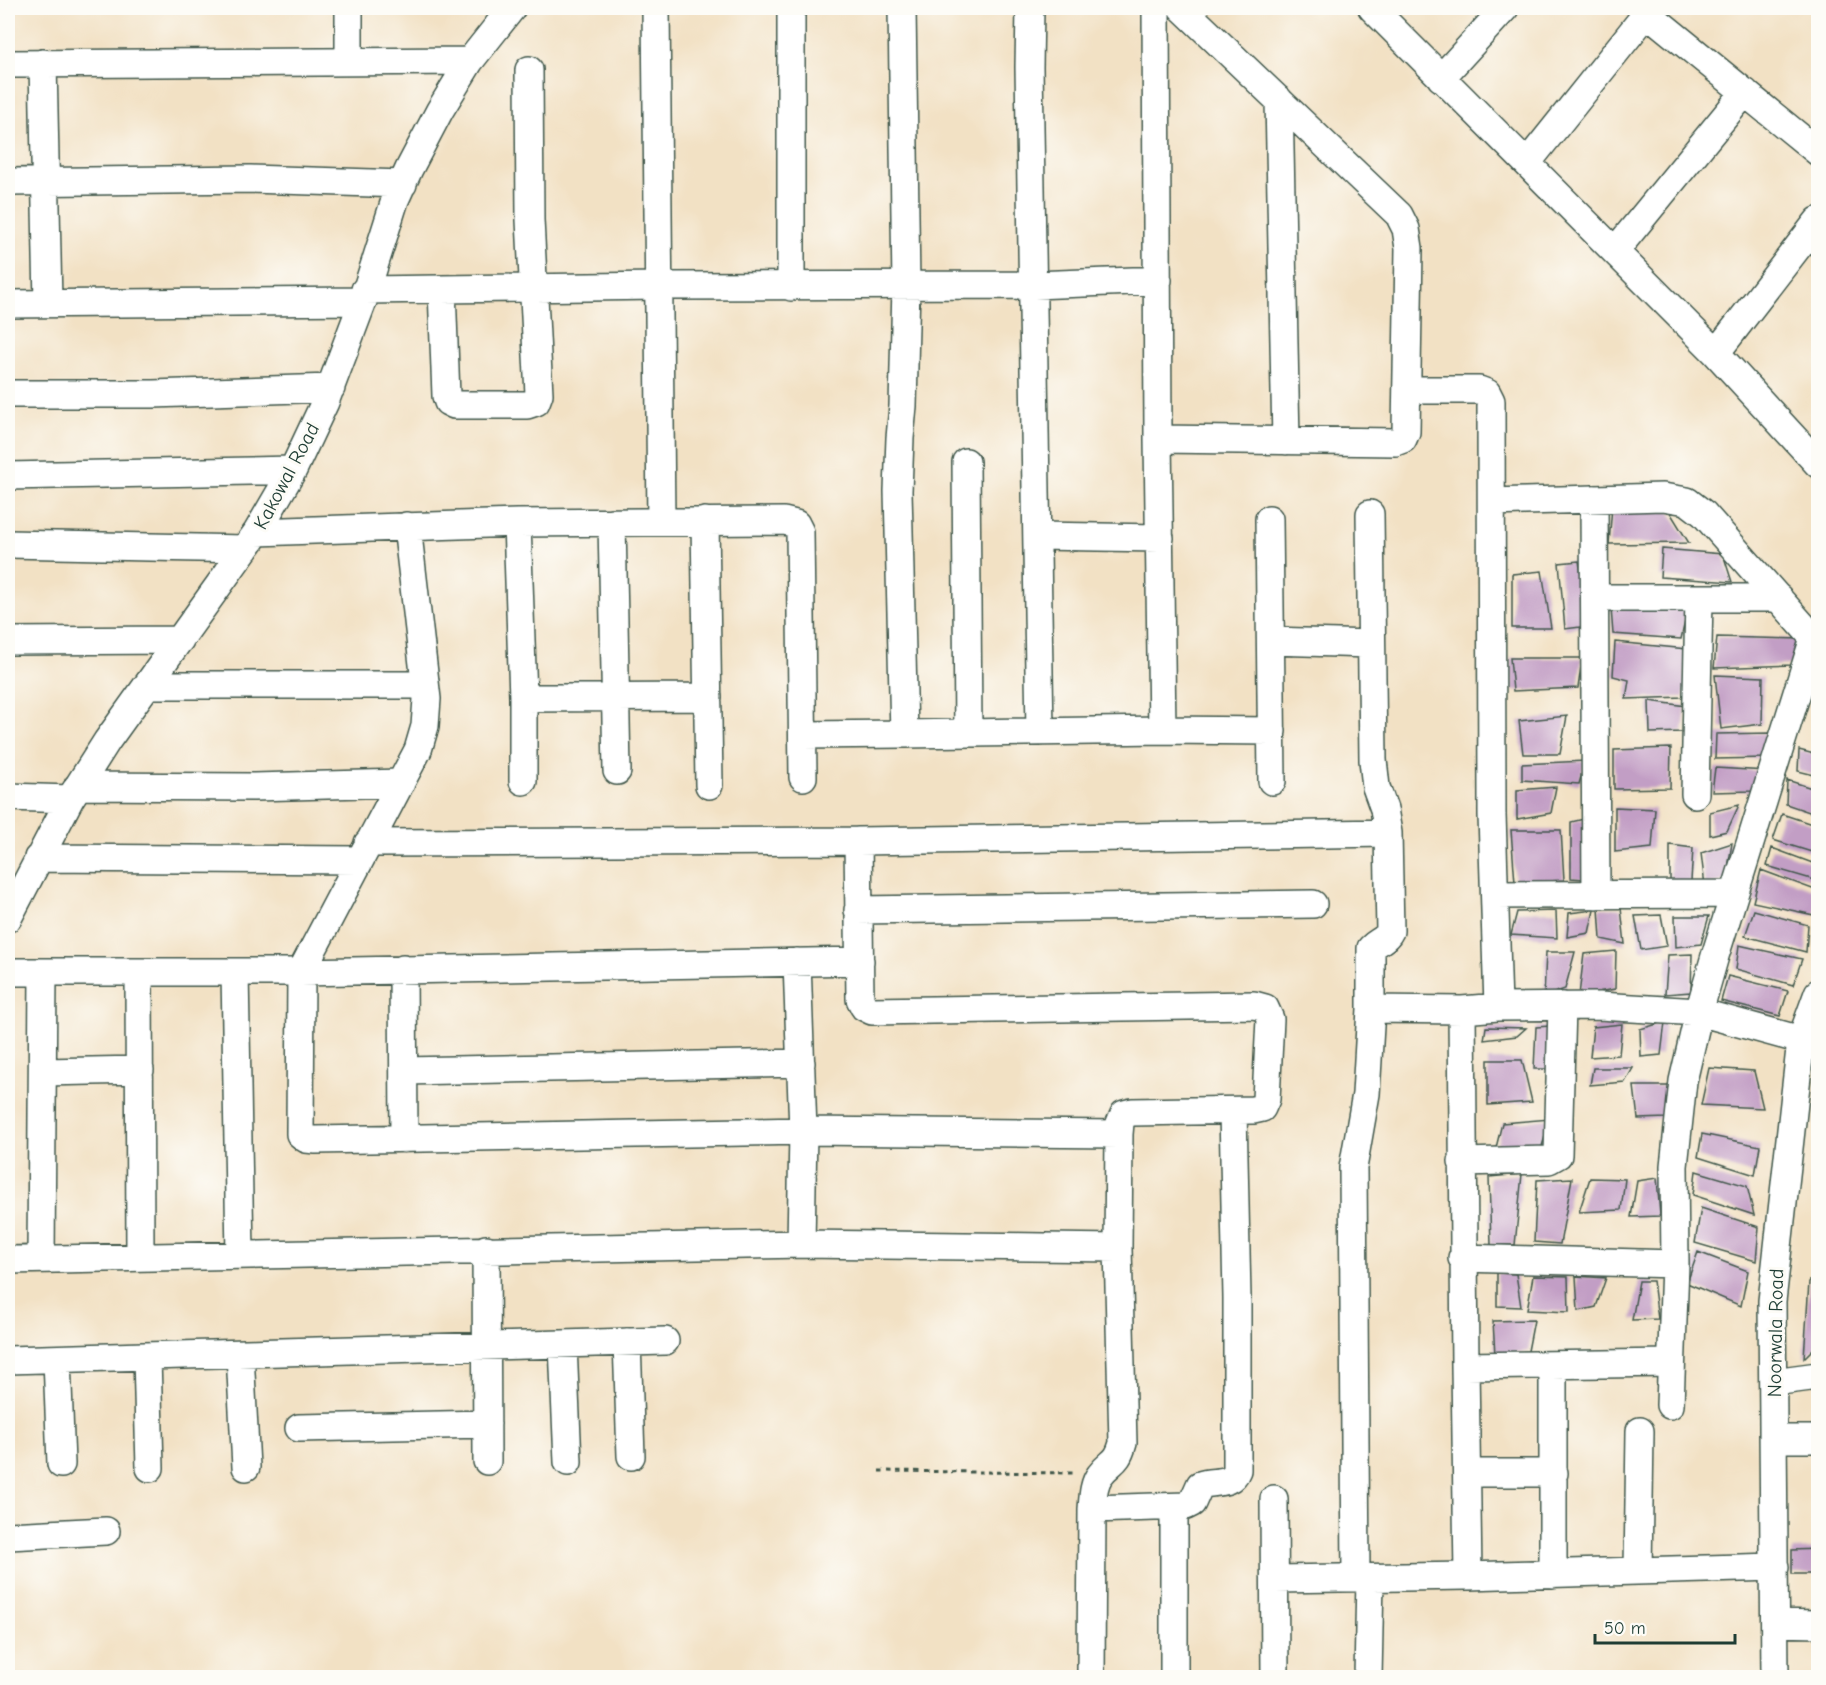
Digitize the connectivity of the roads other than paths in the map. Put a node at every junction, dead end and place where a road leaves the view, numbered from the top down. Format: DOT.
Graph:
graph roads {
  1 [pos="349,8"];
  2 [pos="512,8"];
  3 [pos="656,8"];
  4 [pos="791,8"];
  5 [pos="902,8"];
  6 [pos="1030,8"];
  7 [pos="1156,8"];
  8 [pos="1182,8"];
  9 [pos="1372,8"];
  10 [pos="1505,8"];
  11 [pos="1644,10"];
  12 [pos="349,61"];
  13 [pos="470,61"];
  14 [pos="43,63"];
  15 [pos="8,64"];
  16 [pos="529,70"];
  17 [pos="1441,78"];
  18 [pos="1745,92"];
  19 [pos="1279,100"];
  20 [pos="1818,152"];
  21 [pos="1527,163"];
  22 [pos="44,181"];
  23 [pos="8,182"];
  24 [pos="403,183"];
  25 [pos="1818,220"];
  26 [pos="1614,251"];
  27 [pos="1158,280"];
  28 [pos="1034,285"];
  29 [pos="659,286"];
  30 [pos="906,286"];
  31 [pos="791,287"];
  32 [pos="535,289"];
  33 [pos="442,290"];
  34 [pos="364,296"];
  35 [pos="48,303"];
  36 [pos="8,304"];
  37 [pos="1716,353"];
  38 [pos="331,388"];
  39 [pos="1407,390"];
  40 [pos="8,394"];
  41 [pos="1158,439"];
  42 [pos="1286,441"];
  43 [pos="966,462"];
  44 [pos="1818,464"];
  45 [pos="293,470"];
  46 [pos="8,476"];
  47 [pos="1594,499"];
  48 [pos="1492,502"];
  49 [pos="1370,514"];
  50 [pos="1269,519"];
  51 [pos="661,521"];
  52 [pos="705,521"];
  53 [pos="612,522"];
  54 [pos="517,523"];
  55 [pos="407,526"];
  56 [pos="1037,536"];
  57 [pos="1160,538"];
  58 [pos="251,540"];
  59 [pos="8,544"];
  60 [pos="1595,598"];
  61 [pos="1699,598"];
  62 [pos="1779,598"];
  63 [pos="180,640"];
  64 [pos="1816,640"];
  65 [pos="8,641"];
  66 [pos="1271,641"];
  67 [pos="1371,644"];
  68 [pos="149,685"];
  69 [pos="425,685"];
  70 [pos="708,697"];
  71 [pos="523,698"];
  72 [pos="615,698"];
  73 [pos="1162,730"];
  74 [pos="1272,731"];
  75 [pos="1040,732"];
  76 [pos="968,733"];
  77 [pos="904,734"];
  78 [pos="803,735"];
  79 [pos="617,771"];
  80 [pos="803,777"];
  81 [pos="523,781"];
  82 [pos="1272,781"];
  83 [pos="401,783"];
  84 [pos="709,785"];
  85 [pos="74,793"];
  86 [pos="1695,794"];
  87 [pos="8,797"];
  88 [pos="1388,833"];
  89 [pos="858,841"];
  90 [pos="363,852"];
  91 [pos="38,858"];
  92 [pos="1734,894"];
  93 [pos="1495,895"];
  94 [pos="1596,895"];
  95 [pos="1313,904"];
  96 [pos="858,910"];
  97 [pos="9,912"];
  98 [pos="860,961"];
  99 [pos="797,962"];
  100 [pos="403,969"];
  101 [pos="8,972"];
  102 [pos="43,972"];
  103 [pos="139,972"];
  104 [pos="236,972"];
  105 [pos="300,972"];
  106 [pos="1818,993"];
  107 [pos="1562,1006"];
  108 [pos="1498,1007"];
  109 [pos="1371,1009"];
  110 [pos="1462,1010"];
  111 [pos="1699,1012"];
  112 [pos="1806,1052"];
  113 [pos="801,1063"];
  114 [pos="140,1070"];
  115 [pos="404,1071"];
  116 [pos="43,1072"];
  117 [pos="1233,1111"];
  118 [pos="803,1131"];
  119 [pos="1119,1134"];
  120 [pos="404,1139"];
  121 [pos="1462,1162"];
  122 [pos="801,1244"];
  123 [pos="1119,1248"];
  124 [pos="486,1249"];
  125 [pos="240,1255"];
  126 [pos="140,1257"];
  127 [pos="1462,1258"];
  128 [pos="42,1259"];
  129 [pos="8,1260"];
  130 [pos="1675,1264"];
  131 [pos="664,1341"];
  132 [pos="627,1342"];
  133 [pos="563,1345"];
  134 [pos="488,1347"];
  135 [pos="240,1354"];
  136 [pos="147,1357"];
  137 [pos="57,1359"];
  138 [pos="8,1360"];
  139 [pos="1671,1363"];
  140 [pos="1553,1365"];
  141 [pos="1464,1366"];
  142 [pos="1818,1376"];
  143 [pos="1773,1382"];
  144 [pos="1670,1405"];
  145 [pos="487,1424"];
  146 [pos="299,1428"];
  147 [pos="1640,1431"];
  148 [pos="1774,1439"];
  149 [pos="1818,1439"];
  150 [pos="631,1456"];
  151 [pos="487,1461"];
  152 [pos="567,1462"];
  153 [pos="60,1464"];
  154 [pos="246,1467"];
  155 [pos="150,1468"];
  156 [pos="1467,1473"];
  157 [pos="1554,1473"];
  158 [pos="1274,1499"];
  159 [pos="1174,1508"];
  160 [pos="1092,1509"];
  161 [pos="106,1531"];
  162 [pos="8,1536"];
  163 [pos="1775,1567"];
  164 [pos="1638,1571"];
  165 [pos="1553,1574"];
  166 [pos="1468,1576"];
  167 [pos="1363,1578"];
  168 [pos="1276,1579"];
  169 [pos="1775,1623"];
  170 [pos="1818,1624"];
  171 [pos="1090,1677"];
  172 [pos="1174,1677"];
  173 [pos="1275,1677"];
  174 [pos="1368,1677"];
  175 [pos="1775,1677"];
  1 -- 12 [label="street"];
  2 -- 13 [label="street, Kakowal Road"];
  3 -- 29 [label="street"];
  4 -- 31 [label="street"];
  5 -- 30 [label="street"];
  6 -- 28 [label="street"];
  7 -- 27 [label="street"];
  8 -- 19 [label="street"];
  9 -- 17 [label="street"];
  10 -- 17 [label="street"];
  11 -- 18 [label="street"];
  11 -- 21 [label="street"];
  12 -- 13 [label="street"];
  12 -- 14 [label="street"];
  13 -- 24 [label="street, Kakowal Road"];
  14 -- 15 [label="street"];
  14 -- 22 [label="street"];
  16 -- 32 [label="street"];
  17 -- 21 [label="street"];
  18 -- 20 [label="street"];
  18 -- 26 [label="street"];
  19 -- 39 [label="street"];
  19 -- 42 [label="street"];
  21 -- 26 [label="street"];
  22 -- 23 [label="street"];
  22 -- 24 [label="street"];
  22 -- 35 [label="street"];
  24 -- 34 [label="street, Kakowal Road"];
  25 -- 37 [label="street"];
  26 -- 37 [label="street"];
  27 -- 28 [label="street"];
  27 -- 41 [label="street"];
  28 -- 30 [label="street"];
  28 -- 56 [label="street"];
  29 -- 31 [label="street"];
  29 -- 32 [label="street"];
  29 -- 51 [label="street"];
  30 -- 31 [label="street"];
  30 -- 77 [label="street"];
  32 -- 33 [label="street"];
  32 -- 33 [label="street"];
  33 -- 34 [label="street"];
  34 -- 35 [label="street"];
  34 -- 38 [label="street, Kakowal Road"];
  35 -- 36 [label="street"];
  37 -- 44 [label="street"];
  38 -- 40 [label="street"];
  38 -- 45 [label="street, Kakowal Road"];
  39 -- 42 [label="street"];
  39 -- 48 [label="street"];
  41 -- 42 [label="street"];
  41 -- 57 [label="street"];
  43 -- 76 [label="street"];
  45 -- 46 [label="street"];
  45 -- 58 [label="street, Kakowal Road"];
  47 -- 48 [label="street"];
  47 -- 60 [label="street"];
  47 -- 62 [label="street"];
  48 -- 93 [label="street"];
  49 -- 67 [label="street"];
  50 -- 66 [label="street"];
  51 -- 52 [label="street"];
  51 -- 53 [label="street"];
  52 -- 70 [label="street"];
  52 -- 78 [label="street"];
  53 -- 54 [label="street"];
  53 -- 72 [label="street"];
  54 -- 55 [label="street"];
  54 -- 71 [label="street"];
  55 -- 58 [label="street"];
  55 -- 69 [label="street"];
  56 -- 57 [label="street"];
  56 -- 75 [label="street"];
  57 -- 73 [label="street"];
  58 -- 59 [label="street"];
  58 -- 63 [label="street, Kakowal Road"];
  60 -- 61 [label="street"];
  60 -- 94 [label="street"];
  61 -- 62 [label="street"];
  61 -- 86 [label="street"];
  62 -- 64 [label="street"];
  63 -- 65 [label="street"];
  63 -- 68 [label="street, Kakowal Road"];
  64 -- 92 [label="street"];
  66 -- 67 [label="street"];
  66 -- 74 [label="street"];
  67 -- 88 [label="street"];
  68 -- 69 [label="street"];
  68 -- 85 [label="street, Kakowal Road"];
  69 -- 83 [label="street"];
  70 -- 72 [label="street"];
  70 -- 84 [label="street"];
  71 -- 72 [label="street"];
  71 -- 81 [label="street"];
  72 -- 79 [label="street"];
  73 -- 74 [label="street"];
  73 -- 75 [label="street"];
  74 -- 82 [label="street"];
  75 -- 76 [label="street"];
  76 -- 77 [label="street"];
  77 -- 78 [label="street"];
  78 -- 80 [label="street"];
  83 -- 85 [label="street"];
  83 -- 90 [label="street"];
  85 -- 87 [label="street"];
  85 -- 91 [label="street, Kakowal Road"];
  88 -- 89 [label="street"];
  88 -- 109 [label="street"];
  89 -- 90 [label="street"];
  89 -- 96 [label="street"];
  90 -- 91 [label="street"];
  90 -- 105 [label="street"];
  91 -- 97 [label="street, Kakowal Road"];
  92 -- 94 [label="street"];
  92 -- 111 [label="street"];
  93 -- 94 [label="street"];
  93 -- 108 [label="street"];
  95 -- 96 [label="street"];
  96 -- 98 [label="street"];
  98 -- 99 [label="street"];
  98 -- 117 [label="street"];
  99 -- 100 [label="street"];
  99 -- 113 [label="street"];
  100 -- 105 [label="street"];
  100 -- 115 [label="street"];
  101 -- 102 [label="street"];
  102 -- 103 [label="street"];
  102 -- 116 [label="street"];
  103 -- 104 [label="street"];
  103 -- 114 [label="street"];
  104 -- 105 [label="street"];
  104 -- 125 [label="street"];
  105 -- 120 [label="street"];
  106 -- 112 [label="street, Noorwala Road"];
  107 -- 108 [label="street"];
  107 -- 111 [label="street"];
  107 -- 121 [label="street"];
  108 -- 110 [label="street"];
  109 -- 110 [label="street"];
  109 -- 167 [label="street"];
  110 -- 121 [label="street"];
  111 -- 112 [label="street"];
  111 -- 130 [label="street"];
  112 -- 143 [label="street, Noorwala Road"];
  113 -- 115 [label="street"];
  113 -- 118 [label="street"];
  114 -- 116 [label="street"];
  114 -- 126 [label="street"];
  115 -- 120 [label="street"];
  116 -- 128 [label="street"];
  117 -- 119 [label="street"];
  117 -- 159 [label="street"];
  118 -- 119 [label="street"];
  118 -- 120 [label="street"];
  118 -- 122 [label="street"];
  119 -- 123 [label="street"];
  121 -- 127 [label="street"];
  122 -- 123 [label="street"];
  122 -- 124 [label="street"];
  123 -- 160 [label="street"];
  124 -- 125 [label="street"];
  124 -- 134 [label="street"];
  125 -- 126 [label="street"];
  126 -- 128 [label="street"];
  127 -- 130 [label="street"];
  127 -- 141 [label="street"];
  128 -- 129 [label="street"];
  130 -- 139 [label="street"];
  131 -- 132 [label="street"];
  132 -- 133 [label="street"];
  132 -- 150 [label="street"];
  133 -- 134 [label="street"];
  133 -- 152 [label="street"];
  134 -- 135 [label="street"];
  134 -- 145 [label="street"];
  135 -- 136 [label="street"];
  135 -- 154 [label="street"];
  136 -- 137 [label="street"];
  136 -- 155 [label="street"];
  137 -- 138 [label="street"];
  137 -- 153 [label="street"];
  139 -- 140 [label="street"];
  139 -- 144 [label="street"];
  140 -- 141 [label="street"];
  140 -- 157 [label="street"];
  141 -- 156 [label="street"];
  142 -- 143 [label="street"];
  143 -- 148 [label="street, Noorwala Road"];
  145 -- 146 [label="street"];
  145 -- 151 [label="street"];
  147 -- 164 [label="street"];
  148 -- 149 [label="street"];
  148 -- 163 [label="street, Noorwala Road"];
  156 -- 157 [label="street"];
  156 -- 166 [label="street"];
  157 -- 165 [label="street"];
  158 -- 168 [label="street"];
  159 -- 160 [label="street"];
  159 -- 172 [label="street"];
  160 -- 171 [label="street"];
  161 -- 162 [label="street"];
  163 -- 164 [label="street"];
  163 -- 169 [label="street, Noorwala Road"];
  164 -- 165 [label="street"];
  165 -- 166 [label="street"];
  166 -- 167 [label="street"];
  167 -- 168 [label="street"];
  167 -- 174 [label="street"];
  168 -- 173 [label="street"];
  169 -- 170 [label="street"];
  169 -- 175 [label="street, Noorwala Road"];
}
